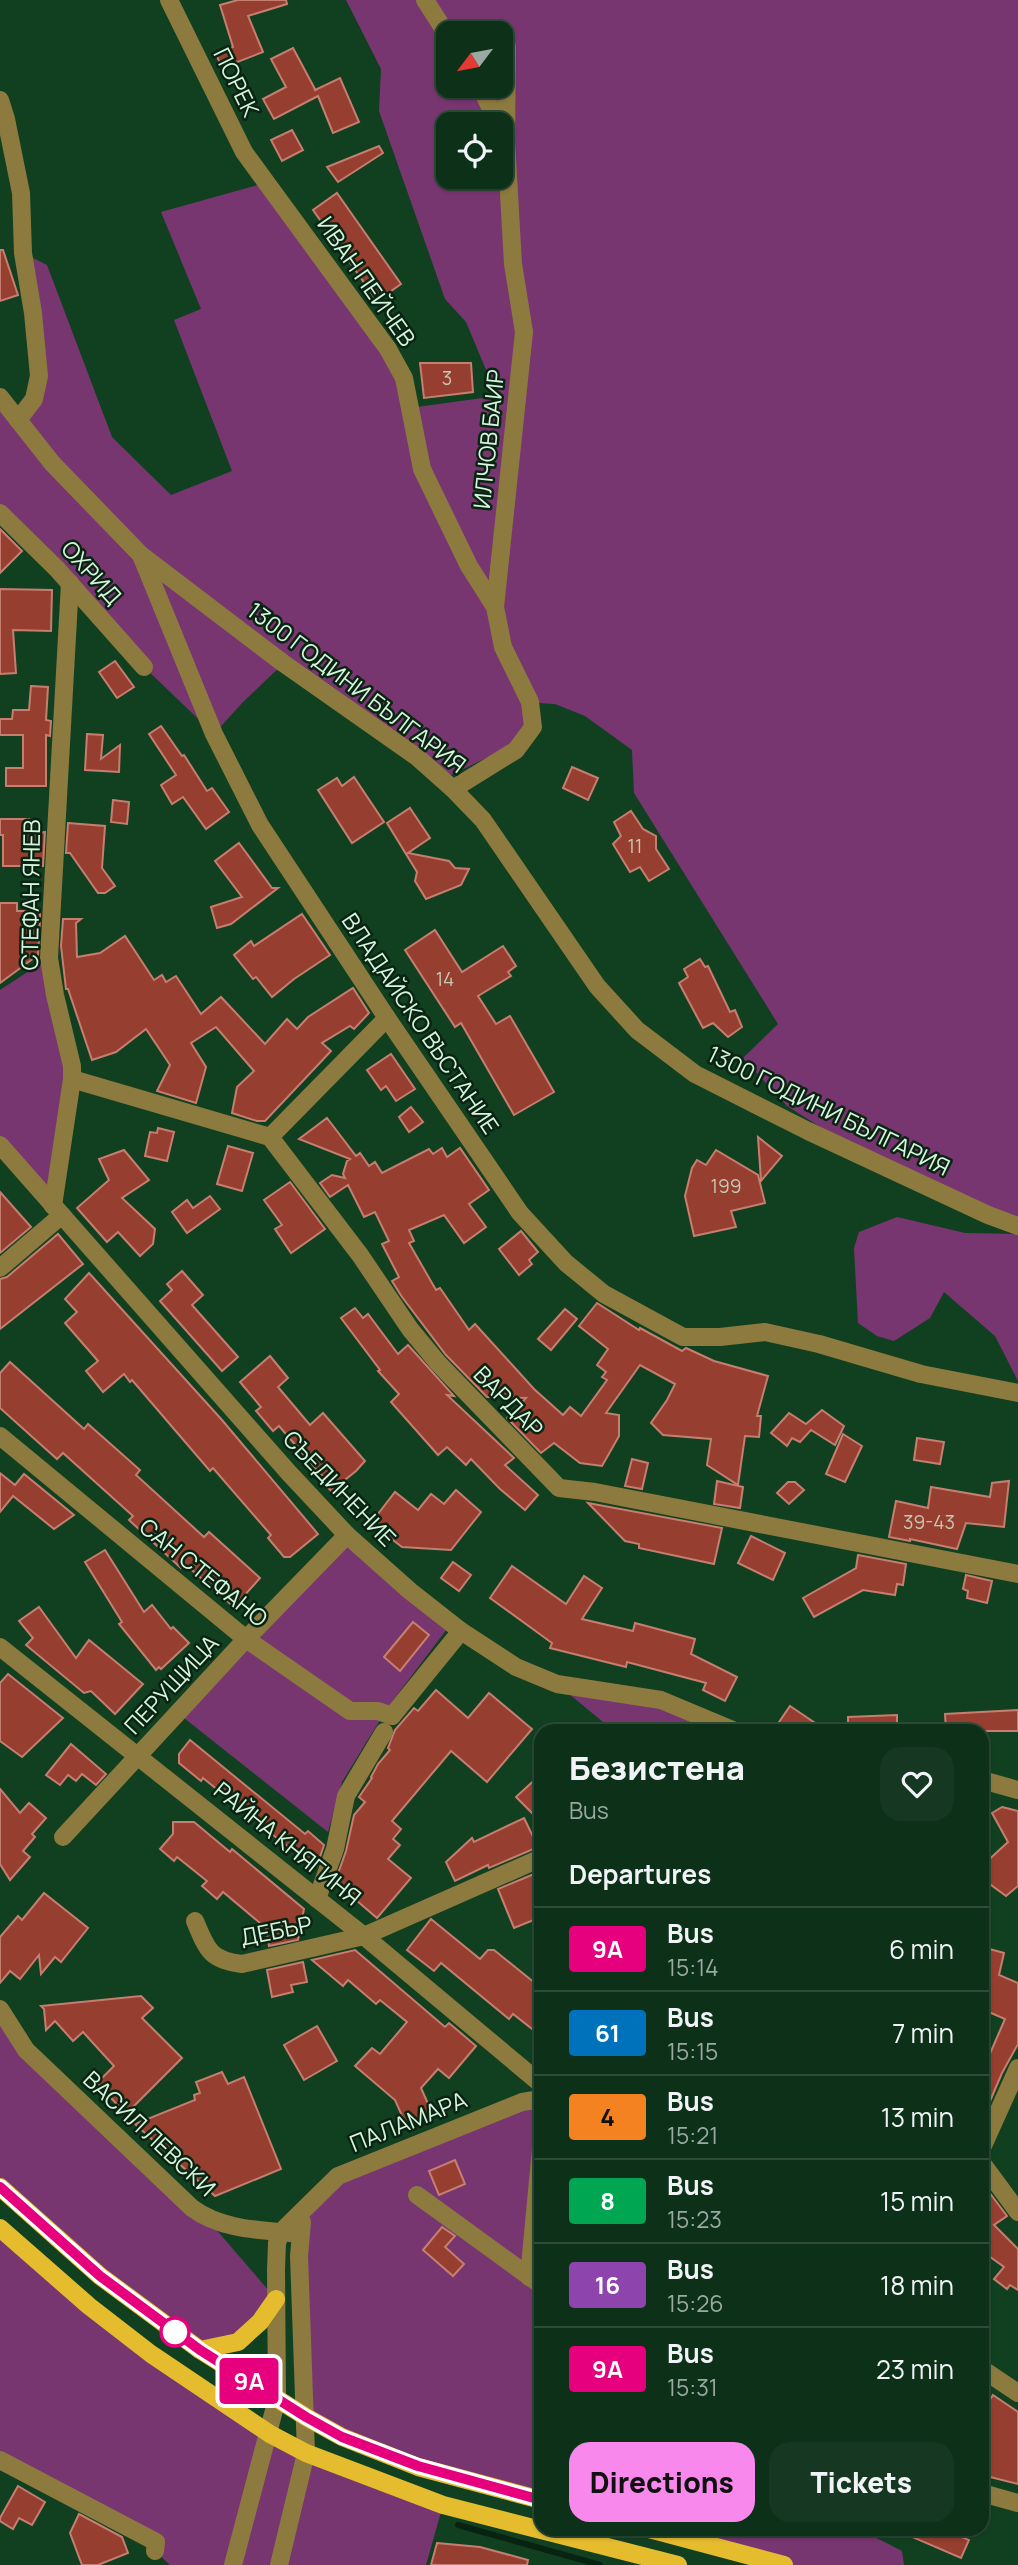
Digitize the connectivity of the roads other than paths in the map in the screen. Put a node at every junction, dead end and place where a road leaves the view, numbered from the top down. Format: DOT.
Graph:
graph roads {
  1 [pos="169,0"];
  2 [pos="425,0"];
  3 [pos="438,21"];
  4 [pos="0,100"];
  5 [pos="265,183"];
  6 [pos="507,189"];
  7 [pos="0,397"];
  8 [pos="18,420"];
  9 [pos="0,513"];
  10 [pos="141,555"];
  11 [pos="70,583"];
  12 [pos="495,607"];
  13 [pos="144,667"];
  14 [pos="453,789"];
  15 [pos="387,1018"];
  16 [pos="72,1079"];
  17 [pos="270,1137"];
  18 [pos="0,1145"];
  19 [pos="58,1210"];
  20 [pos="1018,1226"];
  21 [pos="0,1268"];
  22 [pos="1018,1393"];
  23 [pos="0,1436"];
  24 [pos="346,1535"];
  25 [pos="1018,1574"];
  26 [pos="461,1631"];
  27 [pos="246,1639"];
  28 [pos="0,1647"];
  29 [pos="388,1724"];
  30 [pos="718,1724"];
  31 [pos="139,1756"];
  32 [pos="989,1782"];
  33 [pos="1018,1790"];
  34 [pos="62,1837"];
  35 [pos="534,1861"];
  36 [pos="317,1899"];
  37 [pos="195,1921"];
  38 [pos="364,1936"];
  39 [pos="0,2009"];
  40 [pos="0,2031"];
  41 [pos="26,2050"];
  42 [pos="1018,2068"];
  43 [pos="534,2078"];
  44 [pos="534,2100"];
  45 [pos="989,2132"];
  46 [pos="989,2173"];
  47 [pos="0,2187"];
  48 [pos="417,2195"];
  49 [pos="304,2207"];
  50 [pos="1018,2212"];
  51 [pos="0,2228"];
  52 [pos="281,2232"];
  53 [pos="301,2234"];
  54 [pos="534,2280"];
  55 [pos="276,2300"];
  56 [pos="200,2350"];
  57 [pos="989,2374"];
  58 [pos="1018,2393"];
  59 [pos="277,2399"];
  60 [pos="306,2417"];
  61 [pos="270,2434"];
  62 [pos="306,2453"];
  63 [pos="0,2460"];
  64 [pos="989,2495"];
  65 [pos="534,2498"];
  66 [pos="1018,2502"];
  67 [pos="534,2528"];
  68 [pos="564,2536"];
  69 [pos="675,2536"];
  70 [pos="155,2551"];
  71 [pos="233,2565"];
  72 [pos="279,2565"];
  73 [pos="678,2565"];
  74 [pos="784,2565"];
  1 -- 5 [label="street, ПОРЕК"];
  2 -- 3 [label="street"];
  4 -- 8 [label="street"];
  5 -- 12 [label="street, ИВАН ПЕЙЧЕВ"];
  6 -- 12 [label="street, ИЛЧОВ БАИР"];
  7 -- 8 [label="street, ВЛАДАЙСКО ВЪСТАНИЕ"];
  8 -- 10 [label="street, ВЛАДАЙСКО ВЪСТАНИЕ"];
  9 -- 11 [label="street, ОХРИД"];
  10 -- 14 [label="street, 1300 ГОДИНИ БЪЛГАРИЯ"];
  10 -- 15 [label="street, ВЛАДАЙСКО ВЪСТАНИЕ"];
  11 -- 13 [label="street, ОХРИД"];
  11 -- 16 [label="street, СТЕФАН ЯНЕВ"];
  12 -- 14 [label="street, ИЛЧОВ БАИР"];
  14 -- 20 [label="street, 1300 ГОДИНИ БЪЛГАРИЯ"];
  15 -- 17 [label="street"];
  15 -- 22 [label="street, ВЛАДАЙСКО ВЪСТАНИЕ"];
  16 -- 17 [label="street"];
  16 -- 19 [label="street, СТЕФАН ЯНЕВ"];
  17 -- 25 [label="street, ВАРДАР"];
  18 -- 19 [label="street, СЪЕДИНЕНИЕ"];
  19 -- 21 [label="street"];
  19 -- 24 [label="street, СЪЕДИНЕНИЕ"];
  23 -- 27 [label="street, САН СТЕФАНО"];
  24 -- 26 [label="street, СЪЕДИНЕНИЕ"];
  24 -- 27 [label="street, ПЕРУЩИЦА"];
  26 -- 29 [label="street"];
  26 -- 30 [label="street, СЪЕДИНЕНИЕ"];
  27 -- 29 [label="street, САН СТЕФАНО"];
  27 -- 31 [label="street, ПЕРУЩИЦА"];
  28 -- 31 [label="street, РАЙНА КНЯГИНЯ"];
  29 -- 36 [label="street"];
  31 -- 34 [label="street, ПЕРУЩИЦА"];
  31 -- 36 [label="street, РАЙНА КНЯГИНЯ"];
  32 -- 33 [label="street"];
  35 -- 38 [label="street, ДЕБЪР"];
  36 -- 38 [label="street, РАЙНА КНЯГИНЯ"];
  37 -- 38 [label="street, ДЕБЪР"];
  38 -- 43 [label="street, РАЙНА КНЯГИНЯ"];
  39 -- 41 [label="street, ВАСИЛ ЛЕВСКИ"];
  40 -- 41 [label="street"];
  41 -- 52 [label="street, ВАСИЛ ЛЕВСКИ"];
  42 -- 45 [label="street"];
  44 -- 49 [label="street, ПАЛАМАРА"];
  46 -- 50 [label="street"];
  47 -- 56 [label="main road"];
  48 -- 54 [label="street"];
  49 -- 52 [label="street, ПАЛАМАРА"];
  49 -- 53 [label="street"];
  51 -- 61 [label="main road"];
  52 -- 53 [label="street, ВАСИЛ ЛЕВСКИ"];
  52 -- 55 [label="street"];
  53 -- 60 [label="street"];
  55 -- 56 [label="main road"];
  55 -- 59 [label="street"];
  56 -- 59 [label="main road"];
  57 -- 58 [label="street"];
  59 -- 60 [label="main road"];
  59 -- 61 [label="street"];
  60 -- 62 [label="street"];
  60 -- 65 [label="main road"];
  61 -- 62 [label="main road"];
  61 -- 71 [label="street"];
  62 -- 67 [label="main road"];
  62 -- 72 [label="street"];
  63 -- 70 [label="street"];
  64 -- 66 [label="street"];
  68 -- 73 [label="main road"];
  69 -- 74 [label="main road"];
}
